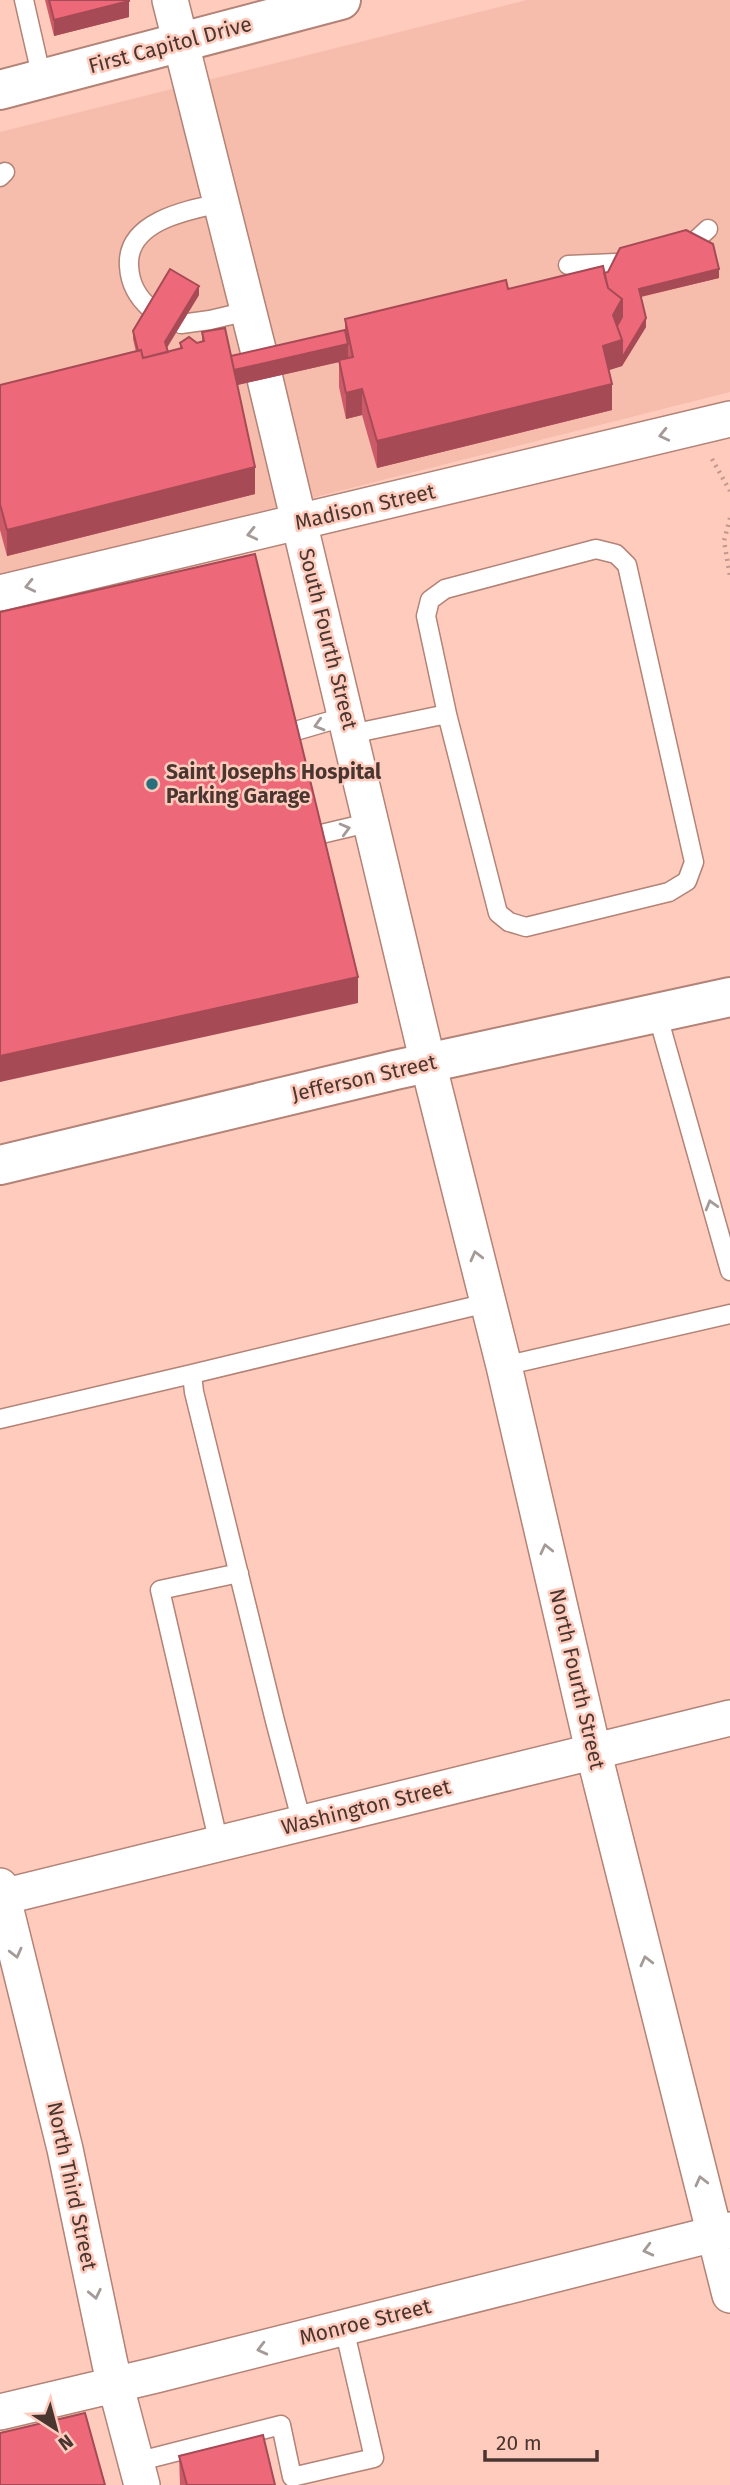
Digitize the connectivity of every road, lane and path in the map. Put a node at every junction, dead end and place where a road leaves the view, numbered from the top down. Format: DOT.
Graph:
graph roads {
  1 [pos="24,0"];
  2 [pos="170,0"];
  3 [pos="341,0"];
  4 [pos="181,42"];
  5 [pos="42,79"];
  6 [pos="0,90"];
  7 [pos="221,203"];
  8 [pos="708,229"];
  9 [pos="693,243"];
  10 [pos="615,263"];
  11 [pos="568,265"];
  12 [pos="151,309"];
  13 [pos="248,311"];
  14 [pos="181,324"];
  15 [pos="730,419"];
  16 [pos="706,449"];
  17 [pos="730,491"];
  18 [pos="730,518"];
  19 [pos="299,522"];
  20 [pos="730,576"];
  21 [pos="0,593"];
  22 [pos="447,714"];
  23 [pos="349,725"];
  24 [pos="292,732"];
  25 [pos="372,822"];
  26 [pos="317,835"];
  27 [pos="730,997"];
  28 [pos="657,1013"];
  29 [pos="428,1063"];
  30 [pos="0,1165"];
  31 [pos="730,1271"];
  32 [pos="487,1303"];
  33 [pos="730,1314"];
  34 [pos="504,1366"];
  35 [pos="192,1374"];
  36 [pos="0,1419"];
  37 [pos="239,1573"];
  38 [pos="730,1717"];
  39 [pos="593,1750"];
  40 [pos="302,1823"];
  41 [pos="219,1843"];
  42 [pos="1,1892"];
  43 [pos="722,2232"];
  44 [pos="730,2295"];
  45 [pos="344,2328"];
  46 [pos="116,2384"];
  47 [pos="0,2412"];
  48 [pos="139,2474"];
  1 -- 5 [label="lane"];
  2 -- 4 [label="street, South Fourth Street"];
  3 -- 4 [label="street, First Capitol Drive"];
  4 -- 5 [label="street, First Capitol Drive"];
  4 -- 7 [label="street, South Fourth Street"];
  5 -- 6 [label="street, First Capitol Drive"];
  7 -- 12 [label="lane"];
  7 -- 13 [label="street, South Fourth Street"];
  8 -- 9 [label="lane"];
  10 -- 11 [label="lane"];
  13 -- 14 [label="lane"];
  13 -- 19 [label="street, South Fourth Street"];
  15 -- 19 [label="street, Madison Street, one-way"];
  16 -- 17 [label="path"];
  18 -- 20 [label="path"];
  19 -- 21 [label="street, Madison Street, one-way"];
  19 -- 23 [label="street, South Fourth Street"];
  22 -- 22 [label="lane"];
  22 -- 23 [label="lane"];
  23 -- 24 [label="lane, one-way"];
  23 -- 25 [label="street, South Fourth Street"];
  26 -- 25 [label="lane, one-way"];
  25 -- 29 [label="street, South Fourth Street"];
  27 -- 28 [label="street, Jefferson Street"];
  28 -- 29 [label="street, Jefferson Street"];
  31 -- 28 [label="lane, one-way"];
  29 -- 30 [label="street, Jefferson Street"];
  32 -- 29 [label="street, North Fourth Street, one-way"];
  32 -- 34 [label="street, North Fourth Street"];
  32 -- 35 [label="lane"];
  33 -- 34 [label="lane"];
  39 -- 34 [label="street, North Fourth Street, one-way"];
  35 -- 36 [label="lane"];
  35 -- 37 [label="lane"];
  37 -- 40 [label="lane"];
  37 -- 41 [label="lane"];
  38 -- 39 [label="street, Washington Street"];
  39 -- 40 [label="street, Washington Street"];
  43 -- 39 [label="street, North Fourth Street, one-way"];
  40 -- 41 [label="street, Washington Street"];
  41 -- 42 [label="street, Washington Street"];
  42 -- 46 [label="street, North Third Street, one-way"];
  43 -- 44 [label="street, North Fourth Street"];
  43 -- 45 [label="street, Monroe Street, one-way"];
  45 -- 46 [label="street, Monroe Street, one-way"];
  45 -- 48 [label="lane"];
  46 -- 47 [label="street, Monroe Street"];
  46 -- 48 [label="street, North Third Street"];
}
